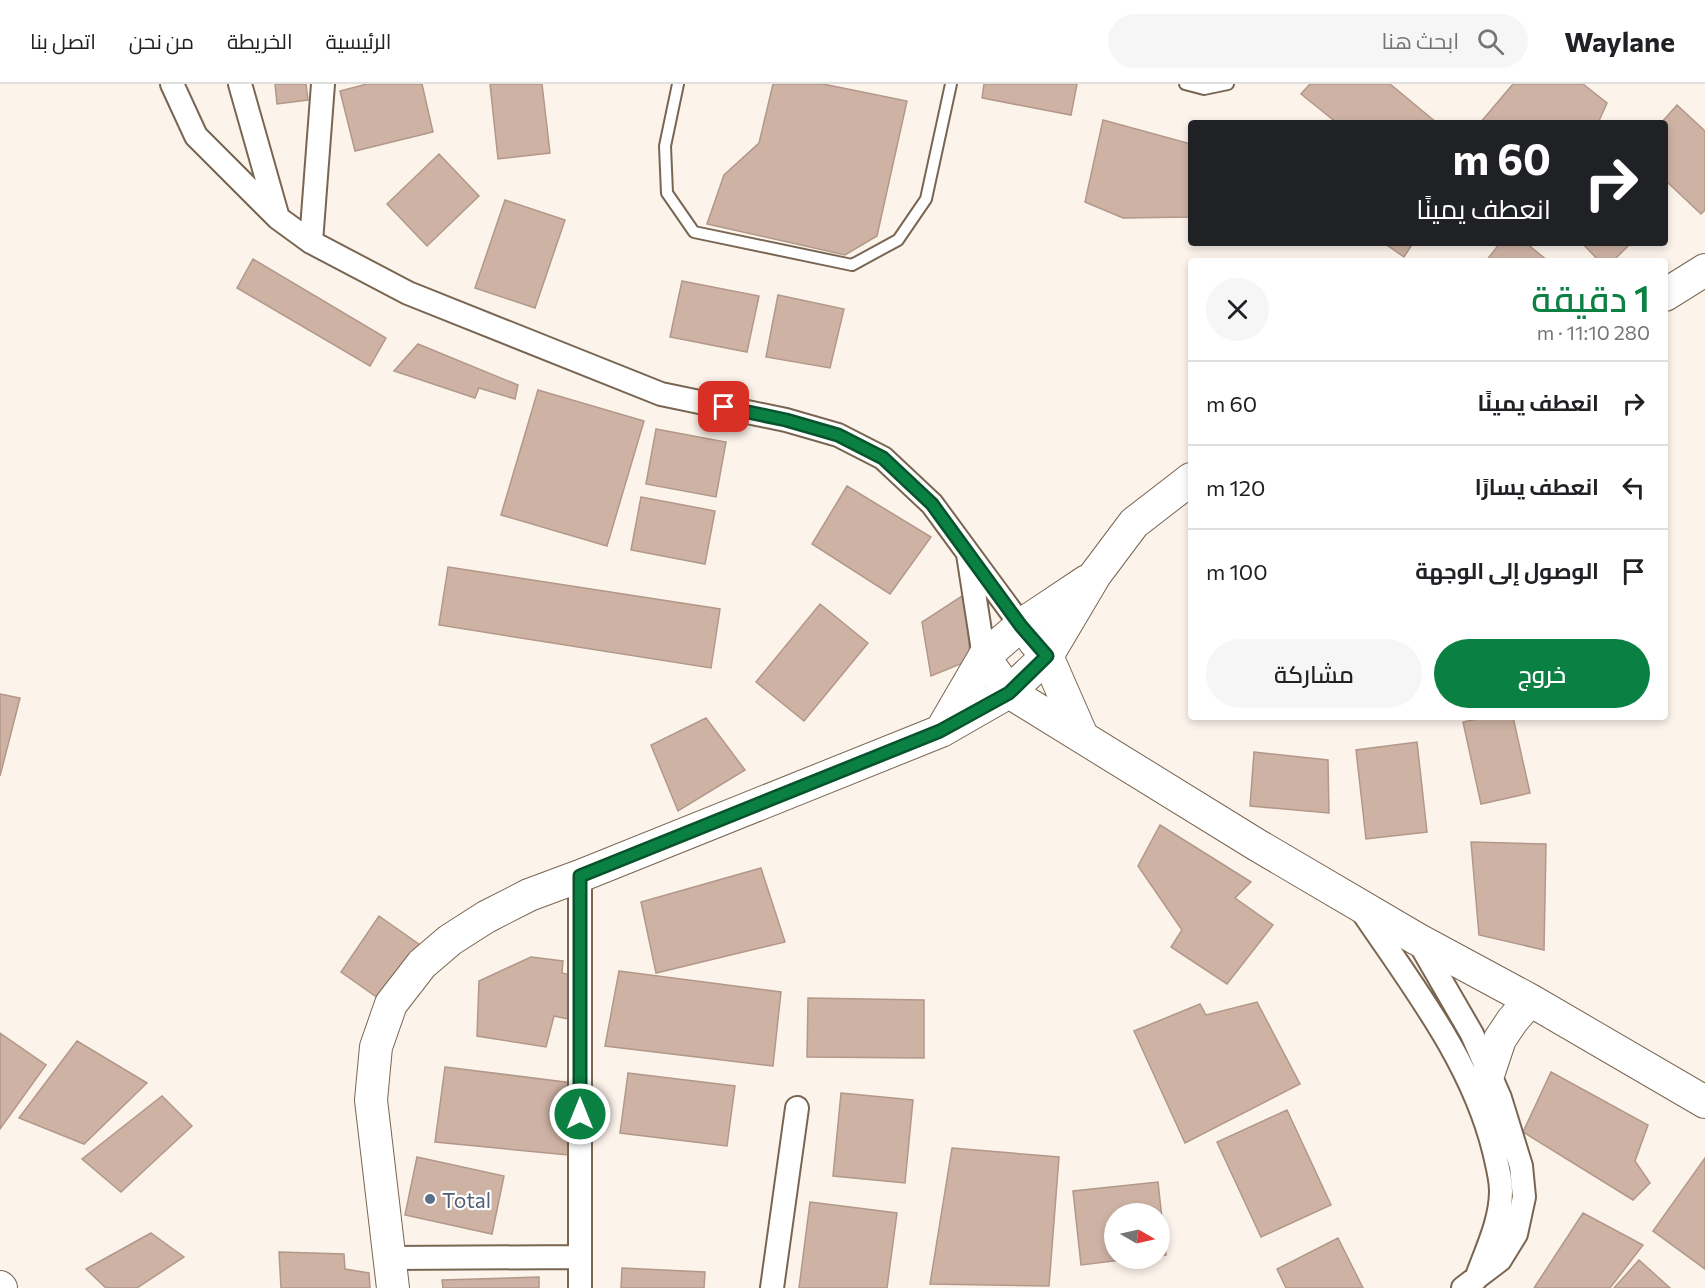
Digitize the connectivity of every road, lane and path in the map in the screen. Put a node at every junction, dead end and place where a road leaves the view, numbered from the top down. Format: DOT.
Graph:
graph roads {
  1 [pos="172,84"];
  2 [pos="240,84"];
  3 [pos="323,84"];
  4 [pos="678,84"];
  5 [pos="951,84"];
  6 [pos="1185,84"];
  7 [pos="1228,84"];
  8 [pos="278,218"];
  9 [pos="311,242"];
  10 [pos="1705,270"];
  11 [pos="1668,293"];
  12 [pos="1188,481"];
  13 [pos="967,550"];
  14 [pos="1095,575"];
  15 [pos="1021,626"];
  16 [pos="1047,656"];
  17 [pos="984,657"];
  18 [pos="1009,693"];
  19 [pos="940,731"];
  20 [pos="1082,736"];
  21 [pos="580,876"];
  22 [pos="1358,904"];
  23 [pos="1417,939"];
  24 [pos="1530,1000"];
  25 [pos="1489,1072"];
  26 [pos="1705,1102"];
  27 [pos="796,1108"];
  28 [pos="580,1257"];
  29 [pos="392,1273"];
  30 [pos="1470,1283"];
  31 [pos="580,1288"];
  32 [pos="772,1288"];
  1 -- 8 [label="street"];
  2 -- 8 [label="street"];
  3 -- 9 [label="street"];
  4 -- 5 [label="lane"];
  6 -- 7 [label="lane"];
  8 -- 9 [label="street"];
  9 -- 13 [label="street"];
  10 -- 11 [label="main road"];
  12 -- 14 [label="main road"];
  13 -- 15 [label="street"];
  13 -- 17 [label="street"];
  14 -- 15 [label="main road"];
  14 -- 16 [label="main road"];
  15 -- 16 [label="main road"];
  15 -- 17 [label="main road"];
  16 -- 18 [label="main road"];
  16 -- 20 [label="main road"];
  17 -- 18 [label="main road"];
  17 -- 19 [label="main road"];
  18 -- 19 [label="main road"];
  18 -- 20 [label="main road"];
  19 -- 21 [label="main road"];
  20 -- 22 [label="main road"];
  21 -- 28 [label="street"];
  21 -- 29 [label="main road"];
  22 -- 23 [label="main road"];
  22 -- 30 [label="street"];
  23 -- 24 [label="main road"];
  23 -- 25 [label="street"];
  24 -- 25 [label="main road"];
  24 -- 26 [label="main road"];
  25 -- 30 [label="street"];
  27 -- 32 [label="street"];
  28 -- 29 [label="street"];
  28 -- 31 [label="street"];
}
